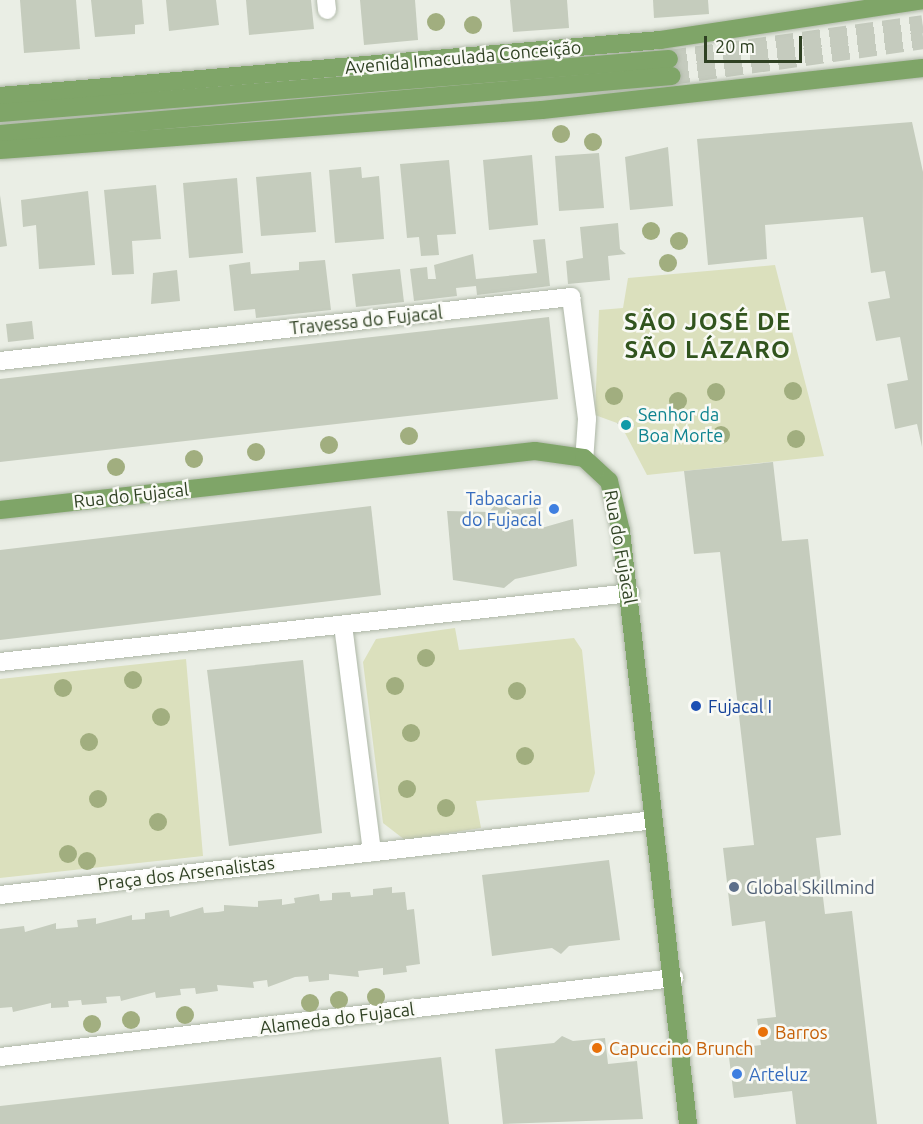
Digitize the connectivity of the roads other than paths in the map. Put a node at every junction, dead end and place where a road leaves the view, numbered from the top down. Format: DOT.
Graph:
graph roads {
  1 [pos="923,0"];
  2 [pos="923,68"];
  3 [pos="0,96"];
  4 [pos="0,113"];
  5 [pos="0,134"];
  6 [pos="0,150"];
  7 [pos="0,362"];
  8 [pos="584,458"];
  9 [pos="0,510"];
  10 [pos="630,593"];
  11 [pos="343,625"];
  12 [pos="0,662"];
  13 [pos="654,820"];
  14 [pos="372,852"];
  15 [pos="0,895"];
  16 [pos="674,978"];
  17 [pos="0,1057"];
  18 [pos="688,1124"];
  1 -- 3 [label="main road, Avenida Imaculada Conceição"];
  2 -- 6 [label="main road"];
  4 -- 5 [label="main road, Avenida Imaculada Conceição"];
  7 -- 8 [label="street, Travessa do Fujacal"];
  8 -- 9 [label="main road, Rua do Fujacal"];
  8 -- 10 [label="main road, Rua do Fujacal"];
  10 -- 11 [label="street"];
  10 -- 13 [label="main road, Rua do Fujacal"];
  11 -- 12 [label="street"];
  11 -- 14 [label="street"];
  13 -- 14 [label="street, Praça dos Arsenalistas"];
  13 -- 16 [label="main road, Rua do Fujacal"];
  14 -- 15 [label="street, Praça dos Arsenalistas"];
  16 -- 17 [label="street, Alameda do Fujacal"];
  16 -- 18 [label="main road, Rua do Fujacal"];
}
